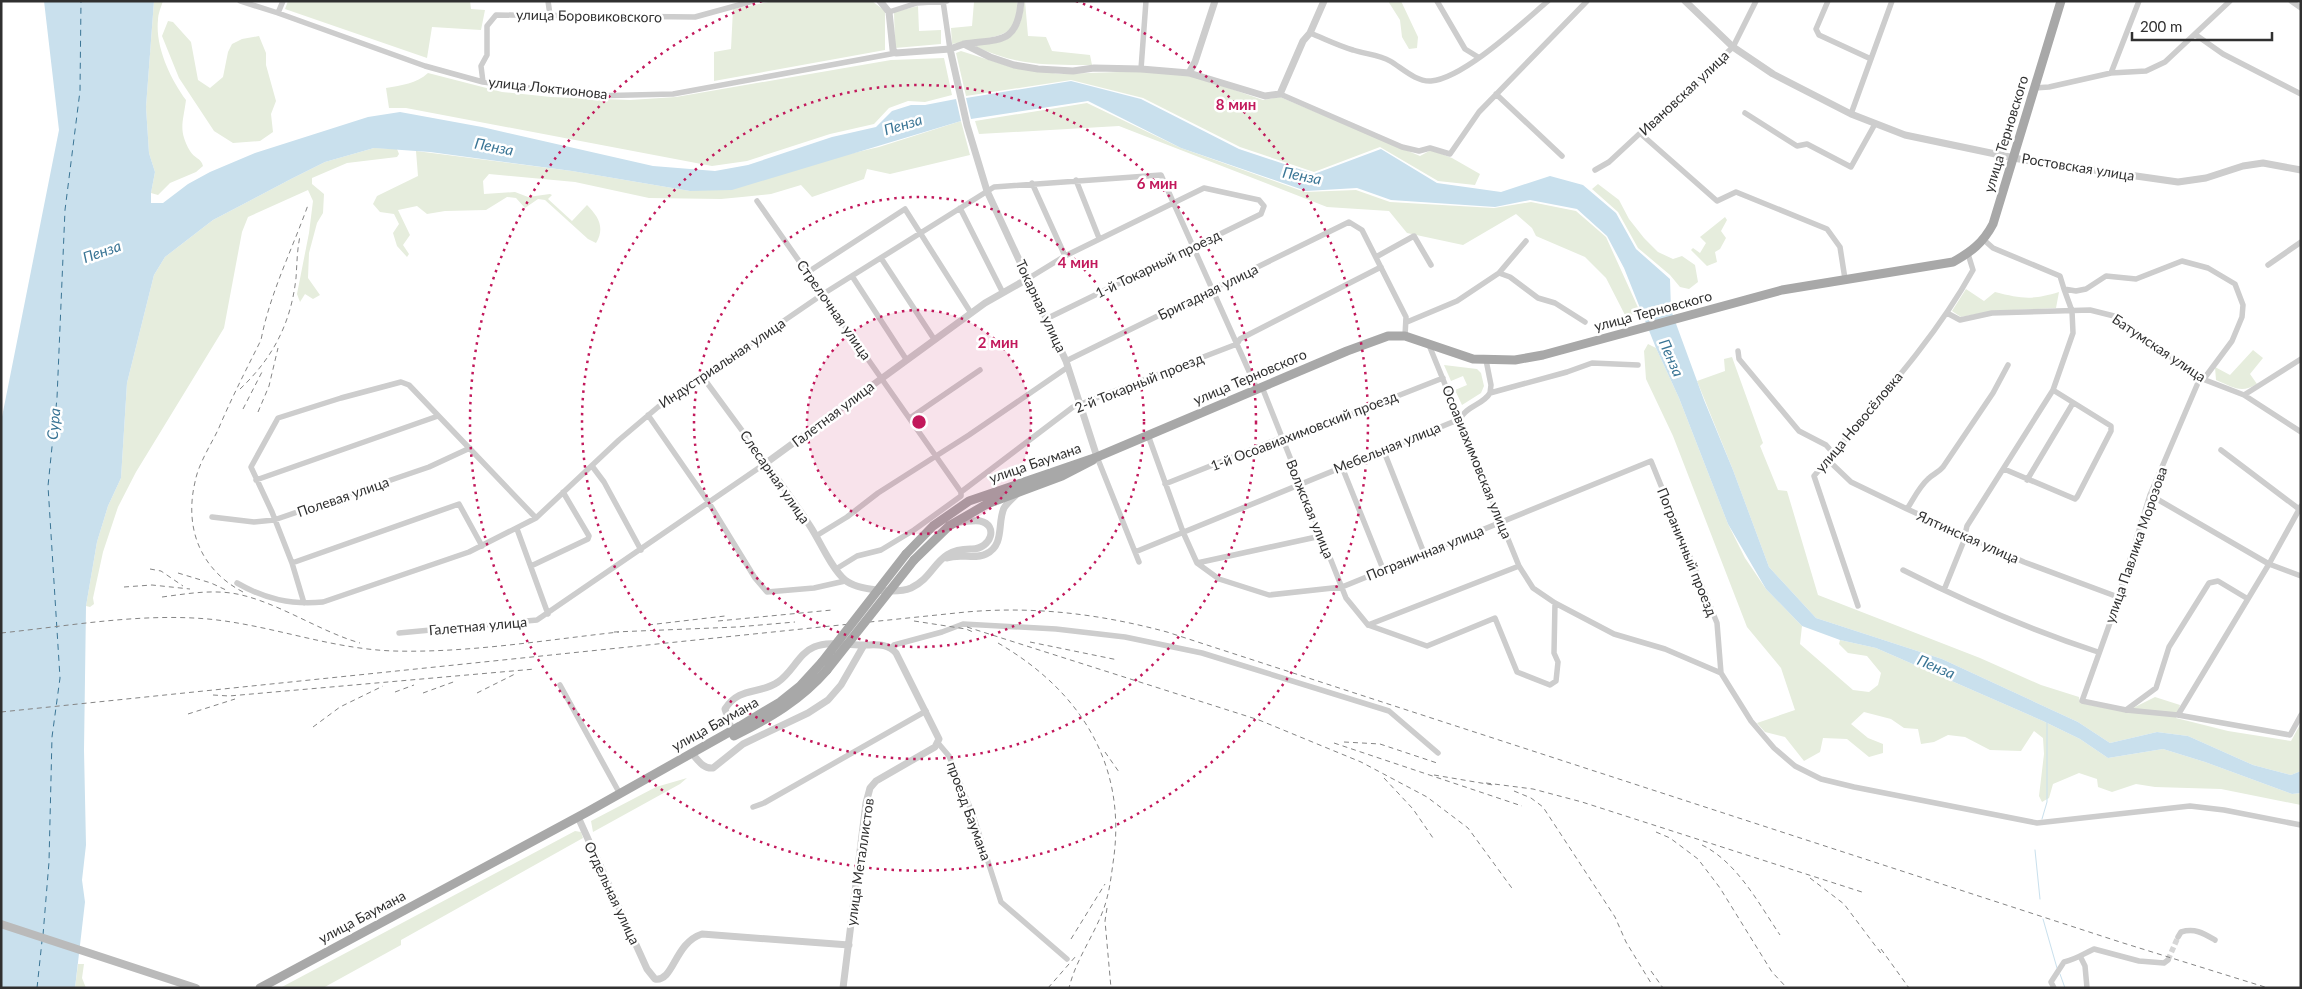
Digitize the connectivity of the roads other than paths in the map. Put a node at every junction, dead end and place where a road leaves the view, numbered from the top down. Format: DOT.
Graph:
graph roads {
  1 [pos="240,1"];
  2 [pos="283,1"];
  3 [pos="548,1"];
  4 [pos="752,1"];
  5 [pos="880,1"];
  6 [pos="945,1"];
  7 [pos="1021,1"];
  8 [pos="1146,1"];
  9 [pos="1215,1"];
  10 [pos="1324,1"];
  11 [pos="1437,1"];
  12 [pos="1548,1"];
  13 [pos="1587,1"];
  14 [pos="1684,1"];
  15 [pos="1756,1"];
  16 [pos="1828,1"];
  17 [pos="1892,1"];
  18 [pos="2061,1"];
  19 [pos="2139,1"];
  20 [pos="2230,1"];
  21 [pos="2291,1"];
  22 [pos="2301,8"];
  23 [pos="890,12"];
  24 [pos="278,13"];
  25 [pos="550,15"];
  26 [pos="1310,33"];
  27 [pos="2196,36"];
  28 [pos="964,44"];
  29 [pos="1733,47"];
  30 [pos="950,49"];
  31 [pos="896,53"];
  32 [pos="1478,57"];
  33 [pos="1871,59"];
  34 [pos="1141,69"];
  35 [pos="1189,73"];
  36 [pos="2111,73"];
  37 [pos="483,82"];
  38 [pos="2034,88"];
  39 [pos="1280,94"];
  40 [pos="1496,94"];
  41 [pos="2301,94"];
  42 [pos="1745,113"];
  43 [pos="1851,114"];
  44 [pos="1875,124"];
  45 [pos="1641,134"];
  46 [pos="1562,156"];
  47 [pos="2014,157"];
  48 [pos="1595,170"];
  49 [pos="2301,170"];
  50 [pos="1161,175"];
  51 [pos="1076,180"];
  52 [pos="1032,183"];
  53 [pos="987,191"];
  54 [pos="757,201"];
  55 [pos="1173,203"];
  56 [pos="1264,206"];
  57 [pos="960,208"];
  58 [pos="921,232"];
  59 [pos="1099,238"];
  60 [pos="1984,240"];
  61 [pos="1526,241"];
  62 [pos="2301,242"];
  63 [pos="1194,247"];
  64 [pos="1968,254"];
  65 [pos="1065,256"];
  66 [pos="1376,257"];
  67 [pos="881,258"];
  68 [pos="1431,266"];
  69 [pos="2268,266"];
  70 [pos="1381,267"];
  71 [pos="808,272"];
  72 [pos="1498,273"];
  73 [pos="852,276"];
  74 [pos="1028,278"];
  75 [pos="1845,279"];
  76 [pos="2064,289"];
  77 [pos="1213,290"];
  78 [pos="1002,291"];
  79 [pos="823,294"];
  80 [pos="2072,311"];
  81 [pos="1947,312"];
  82 [pos="971,313"];
  83 [pos="1048,318"];
  84 [pos="1407,322"];
  85 [pos="1585,322"];
  86 [pos="1405,336"];
  87 [pos="934,339"];
  88 [pos="1237,344"];
  89 [pos="1429,344"];
  90 [pos="1738,351"];
  91 [pos="906,359"];
  92 [pos="2301,359"];
  93 [pos="1486,360"];
  94 [pos="1067,364"];
  95 [pos="1638,365"];
  96 [pos="2008,365"];
  97 [pos="980,370"];
  98 [pos="702,376"];
  99 [pos="882,378"];
  100 [pos="1443,378"];
  101 [pos="2200,378"];
  102 [pos="1260,388"];
  103 [pos="2053,390"];
  104 [pos="1490,392"];
  105 [pos="2244,396"];
  106 [pos="2073,403"];
  107 [pos="1080,405"];
  108 [pos="648,415"];
  109 [pos="438,416"];
  110 [pos="910,418"];
  111 [pos="1460,419"];
  112 [pos="2301,432"];
  113 [pos="1148,435"];
  114 [pos="1281,438"];
  115 [pos="470,448"];
  116 [pos="1383,450"];
  117 [pos="2221,450"];
  118 [pos="1833,453"];
  119 [pos="936,456"];
  120 [pos="1097,457"];
  121 [pos="1828,460"];
  122 [pos="1651,461"];
  123 [pos="766,464"];
  124 [pos="592,466"];
  125 [pos="1342,467"];
  126 [pos="2004,469"];
  127 [pos="256,480"];
  128 [pos="2027,480"];
  129 [pos="1165,484"];
  130 [pos="1300,484"];
  131 [pos="564,492"];
  132 [pos="961,492"];
  133 [pos="1018,494"];
  134 [pos="2150,495"];
  135 [pos="709,504"];
  136 [pos="2300,508"];
  137 [pos="1907,509"];
  138 [pos="212,517"];
  139 [pos="536,518"];
  140 [pos="274,520"];
  141 [pos="955,522"];
  142 [pos="1502,523"];
  143 [pos="517,529"];
  144 [pos="1183,532"];
  145 [pos="816,536"];
  146 [pos="1321,536"];
  147 [pos="1964,536"];
  148 [pos="482,546"];
  149 [pos="641,550"];
  150 [pos="1135,552"];
  151 [pos="1424,553"];
  152 [pos="940,560"];
  153 [pos="292,562"];
  154 [pos="1139,562"];
  155 [pos="1197,563"];
  156 [pos="2270,564"];
  157 [pos="531,566"];
  158 [pos="1519,566"];
  159 [pos="836,569"];
  160 [pos="1383,569"];
  161 [pos="1903,570"];
  162 [pos="2301,576"];
  163 [pos="845,581"];
  164 [pos="237,583"];
  165 [pos="1342,586"];
  166 [pos="1944,590"];
  167 [pos="2118,597"];
  168 [pos="2248,599"];
  169 [pos="304,603"];
  170 [pos="1555,603"];
  171 [pos="1858,606"];
  172 [pos="548,614"];
  173 [pos="1368,625"];
  174 [pos="399,633"];
  175 [pos="864,645"];
  176 [pos="891,648"];
  177 [pos="2098,652"];
  178 [pos="825,666"];
  179 [pos="1721,673"];
  180 [pos="560,685"];
  181 [pos="2126,710"];
  182 [pos="926,711"];
  183 [pos="2178,715"];
  184 [pos="2301,715"];
  185 [pos="732,731"];
  186 [pos="938,743"];
  187 [pos="1438,753"];
  188 [pos="695,757"];
  189 [pos="636,786"];
  190 [pos="620,794"];
  191 [pos="753,807"];
  192 [pos="578,817"];
  193 [pos="2301,825"];
  194 [pos="1,924"];
  195 [pos="2178,937"];
  196 [pos="2214,940"];
  197 [pos="849,945"];
  198 [pos="2081,958"];
  199 [pos="1067,959"];
  200 [pos="2168,960"];
  201 [pos="196,988"];
  202 [pos="260,988"];
  203 [pos="843,988"];
  204 [pos="2054,988"];
  205 [pos="2087,988"];
  1 -- 24 [label="street, улица Локтионова"];
  2 -- 24 [label="street"];
  3 -- 25 [label="street"];
  4 -- 25 [label="street, улица Боровиковского"];
  5 -- 23 [label="street"];
  6 -- 23 [label="street"];
  6 -- 30 [label="street"];
  7 -- 28 [label="street"];
  8 -- 34 [label="street"];
  9 -- 35 [label="street"];
  10 -- 26 [label="street"];
  11 -- 32 [label="street"];
  12 -- 32 [label="street"];
  13 -- 40 [label="street"];
  14 -- 29 [label="street, Ростовская улица"];
  15 -- 29 [label="street, Ивановская улица"];
  16 -- 33 [label="street"];
  17 -- 33 [label="street"];
  18 -- 38 [label="main road, улица Терновского"];
  19 -- 36 [label="street"];
  20 -- 27 [label="street"];
  21 -- 22 [label="street"];
  23 -- 31 [label="street"];
  24 -- 37 [label="street, улица Локтионова"];
  25 -- 37 [label="street, улица Боровиковского"];
  26 -- 32 [label="street"];
  26 -- 39 [label="street"];
  27 -- 36 [label="street"];
  27 -- 41 [label="street"];
  28 -- 30 [label="street"];
  28 -- 34 [label="street"];
  29 -- 43 [label="street, Ростовская улица"];
  29 -- 45 [label="street, Ивановская улица"];
  30 -- 31 [label="street"];
  30 -- 53 [label="street, Токарная улица"];
  31 -- 37 [label="street, улица Локтионова"];
  33 -- 43 [label="street"];
  34 -- 35 [label="street"];
  35 -- 39 [label="street"];
  36 -- 38 [label="street"];
  38 -- 47 [label="main road, улица Терновского"];
  39 -- 40 [label="street"];
  40 -- 46 [label="street"];
  42 -- 44 [label="street"];
  43 -- 44 [label="street, Ростовская улица"];
  44 -- 47 [label="street, Ростовская улица"];
  45 -- 48 [label="street, Ивановская улица"];
  45 -- 75 [label="street"];
  47 -- 49 [label="street, Ростовская улица"];
  47 -- 60 [label="main road, улица Терновского"];
  50 -- 51 [label="street, Индустриальная улица"];
  50 -- 55 [label="street, Волжская улица"];
  51 -- 52 [label="street, Индустриальная улица"];
  51 -- 59 [label="street"];
  52 -- 53 [label="street, Индустриальная улица"];
  52 -- 65 [label="street"];
  53 -- 57 [label="street, Индустриальная улица"];
  53 -- 74 [label="street, Токарная улица"];
  54 -- 71 [label="street, Стрелочная улица"];
  55 -- 56 [label="street, Галетная улица"];
  55 -- 59 [label="street, Галетная улица"];
  55 -- 63 [label="street, Волжская улица"];
  56 -- 63 [label="street, 1-й Токарный проезд"];
  57 -- 58 [label="street, Индустриальная улица"];
  57 -- 78 [label="street"];
  58 -- 67 [label="street, Индустриальная улица"];
  58 -- 71 [label="street"];
  58 -- 82 [label="street"];
  59 -- 65 [label="street, Галетная улица"];
  60 -- 64 [label="main road, улица Терновского"];
  60 -- 76 [label="street"];
  61 -- 72 [label="street"];
  62 -- 69 [label="street"];
  63 -- 77 [label="street, Волжская улица"];
  63 -- 83 [label="street, 1-й Токарный проезд"];
  64 -- 75 [label="main road, улица Терновского"];
  64 -- 81 [label="street, улица Новосёловка"];
  65 -- 74 [label="street, Галетная улица"];
  66 -- 68 [label="street"];
  66 -- 70 [label="street"];
  66 -- 77 [label="street, Бригадная улица"];
  67 -- 73 [label="street, Индустриальная улица"];
  67 -- 87 [label="street"];
  70 -- 84 [label="street"];
  70 -- 88 [label="street, 2-й Токарный проезд"];
  71 -- 79 [label="street, Стрелочная улица"];
  72 -- 84 [label="street"];
  72 -- 85 [label="street, улица Терновского"];
  73 -- 79 [label="street, Индустриальная улица"];
  73 -- 91 [label="street"];
  74 -- 78 [label="street, Галетная улица"];
  74 -- 83 [label="street, Токарная улица"];
  75 -- 93 [label="main road, улица Терновского"];
  76 -- 80 [label="street"];
  76 -- 101 [label="street, улица Павлика Морозова"];
  77 -- 88 [label="street, Волжская улица"];
  77 -- 94 [label="street, Бригадная улица"];
  78 -- 82 [label="street, Галетная улица"];
  79 -- 98 [label="street, Индустриальная улица"];
  79 -- 99 [label="street, Стрелочная улица"];
  80 -- 81 [label="street, Батумская улица"];
  80 -- 101 [label="street, Батумская улица"];
  80 -- 103 [label="street"];
  81 -- 118 [label="street, улица Новосёловка"];
  82 -- 87 [label="street, Галетная улица"];
  83 -- 94 [label="street, Токарная улица"];
  84 -- 86 [label="street"];
  86 -- 89 [label="main road, улица Терновского"];
  86 -- 102 [label="main road, улица Терновского"];
  87 -- 91 [label="street, Галетная улица"];
  88 -- 102 [label="street, Волжская улица"];
  88 -- 107 [label="street, 2-й Токарный проезд"];
  89 -- 93 [label="main road, улица Терновского"];
  89 -- 100 [label="street, Осоавиахимовская улица"];
  90 -- 118 [label="street"];
  91 -- 99 [label="street, Галетная улица"];
  92 -- 105 [label="street"];
  93 -- 104 [label="street"];
  94 -- 107 [label="street, Токарная улица"];
  94 -- 119 [label="street, Бригадная улица"];
  95 -- 104 [label="street, Мебельная улица"];
  96 -- 137 [label="street"];
  97 -- 110 [label="street"];
  98 -- 108 [label="street, Индустриальная улица"];
  98 -- 123 [label="street, Слесарная улица"];
  99 -- 110 [label="street, Стрелочная улица"];
  99 -- 123 [label="street, Галетная улица"];
  100 -- 111 [label="street, Осоавиахимовская улица"];
  100 -- 114 [label="street, 1-й Осоавиахимовский проезд"];
  101 -- 105 [label="street, Батумская улица"];
  101 -- 134 [label="street, улица Павлика Морозова"];
  102 -- 113 [label="main road, улица Терновского"];
  102 -- 114 [label="street, Волжская улица"];
  103 -- 106 [label="street"];
  103 -- 126 [label="street"];
  104 -- 111 [label="street, Мебельная улица"];
  105 -- 112 [label="street, Батумская улица"];
  106 -- 128 [label="street"];
  106 -- 128 [label="street"];
  107 -- 120 [label="street, Токарная улица"];
  107 -- 132 [label="street, 2-й Токарный проезд"];
  108 -- 124 [label="street, Индустриальная улица"];
  108 -- 135 [label="street"];
  109 -- 115 [label="street"];
  109 -- 127 [label="street"];
  109 -- 127 [label="street"];
  110 -- 119 [label="street, Стрелочная улица"];
  111 -- 116 [label="street, Мебельная улица"];
  111 -- 142 [label="street, Осоавиахимовская улица"];
  113 -- 120 [label="main road, улица Терновского"];
  113 -- 129 [label="street"];
  114 -- 129 [label="street, 1-й Осоавиахимовский проезд"];
  114 -- 130 [label="street, Волжская улица"];
  115 -- 139 [label="street"];
  115 -- 140 [label="street, Полевая улица"];
  116 -- 125 [label="street, Мебельная улица"];
  116 -- 151 [label="street"];
  117 -- 136 [label="street"];
  118 -- 121 [label="street, улица Новосёловка"];
  119 -- 132 [label="street, Стрелочная улица"];
  119 -- 145 [label="street, Бригадная улица"];
  120 -- 133 [label="main road, улица Баумана"];
  120 -- 150 [label="street, Токарная улица"];
  120 -- 178 [label="main road, улица Баумана, bridge"];
  121 -- 137 [label="street, Ялтинская улица"];
  121 -- 171 [label="street, улица Новосёловка"];
  122 -- 142 [label="street, Пограничная улица"];
  122 -- 179 [label="street, Пограничный проезд"];
  123 -- 135 [label="street, Галетная улица"];
  123 -- 145 [label="street, Слесарная улица"];
  124 -- 131 [label="street, Индустриальная улица"];
  124 -- 149 [label="street"];
  125 -- 130 [label="street, Мебельная улица"];
  125 -- 160 [label="street"];
  126 -- 128 [label="street"];
  126 -- 147 [label="street"];
  127 -- 140 [label="street"];
  129 -- 144 [label="street"];
  130 -- 144 [label="street, Мебельная улица"];
  130 -- 146 [label="street, Волжская улица"];
  131 -- 139 [label="street, Индустриальная улица"];
  131 -- 157 [label="street"];
  132 -- 159 [label="street, 2-й Токарный проезд"];
  133 -- 141 [label="main road, улица Баумана"];
  133 -- 152 [label="street"];
  134 -- 156 [label="street"];
  134 -- 167 [label="street, улица Павлика Морозова"];
  135 -- 149 [label="street, Галетная улица"];
  135 -- 163 [label="street"];
  136 -- 156 [label="street"];
  137 -- 147 [label="street, Ялтинская улица"];
  138 -- 140 [label="street, Полевая улица"];
  139 -- 143 [label="street, Индустриальная улица"];
  140 -- 153 [label="street"];
  141 -- 152 [label="street"];
  141 -- 178 [label="main road, улица Баумана, bridge"];
  142 -- 151 [label="street, Пограничная улица"];
  142 -- 158 [label="street, Осоавиахимовская улица"];
  143 -- 148 [label="street, Индустриальная улица"];
  143 -- 157 [label="street"];
  144 -- 150 [label="street, Мебельная улица"];
  144 -- 155 [label="street"];
  145 -- 159 [label="street, Слесарная улица"];
  146 -- 155 [label="street"];
  146 -- 165 [label="street, Волжская улица"];
  147 -- 166 [label="street"];
  147 -- 167 [label="street, Ялтинская улица"];
  148 -- 153 [label="street"];
  148 -- 169 [label="street, Индустриальная улица"];
  149 -- 172 [label="street, Галетная улица"];
  150 -- 154 [label="street, Токарная улица"];
  151 -- 160 [label="street, Пограничная улица"];
  152 -- 163 [label="street"];
  153 -- 169 [label="street"];
  155 -- 165 [label="street, Пограничная улица"];
  156 -- 162 [label="street"];
  156 -- 168 [label="street"];
  157 -- 172 [label="street"];
  158 -- 170 [label="street, Осоавиахимовская улица"];
  158 -- 173 [label="street"];
  159 -- 163 [label="street, Слесарная улица"];
  160 -- 165 [label="street, Пограничная улица"];
  161 -- 166 [label="street"];
  164 -- 169 [label="street, Индустриальная улица"];
  165 -- 173 [label="street, Волжская улица"];
  166 -- 177 [label="street"];
  167 -- 177 [label="street, улица Павлика Морозова"];
  168 -- 181 [label="street"];
  168 -- 183 [label="street"];
  170 -- 173 [label="street"];
  170 -- 179 [label="street"];
  172 -- 174 [label="street, Галетная улица"];
  175 -- 176 [label="street"];
  175 -- 185 [label="street"];
  175 -- 188 [label="street"];
  176 -- 182 [label="street, проезд Баумана"];
  176 -- 187 [label="street"];
  177 -- 181 [label="street, улица Павлика Морозова"];
  178 -- 185 [label="main road, улица Баумана"];
  178 -- 188 [label="main road, улица Баумана"];
  179 -- 193 [label="street"];
  180 -- 190 [label="street"];
  181 -- 183 [label="street"];
  182 -- 186 [label="street, проезд Баумана"];
  182 -- 191 [label="street"];
  183 -- 184 [label="street"];
  185 -- 189 [label="main road, улица Баумана"];
  186 -- 197 [label="street, улица Металлистов"];
  186 -- 199 [label="street, проезд Баумана"];
  188 -- 189 [label="main road, улица Баумана"];
  189 -- 190 [label="main road, улица Баумана"];
  190 -- 192 [label="main road, улица Баумана"];
  192 -- 197 [label="street, Отдельная улица"];
  192 -- 202 [label="main road, улица Баумана"];
  194 -- 201 [label="main road"];
  195 -- 196 [label="street"];
  197 -- 203 [label="street, улица Металлистов"];
  198 -- 200 [label="street"];
  198 -- 204 [label="street"];
  198 -- 205 [label="street"];
}
